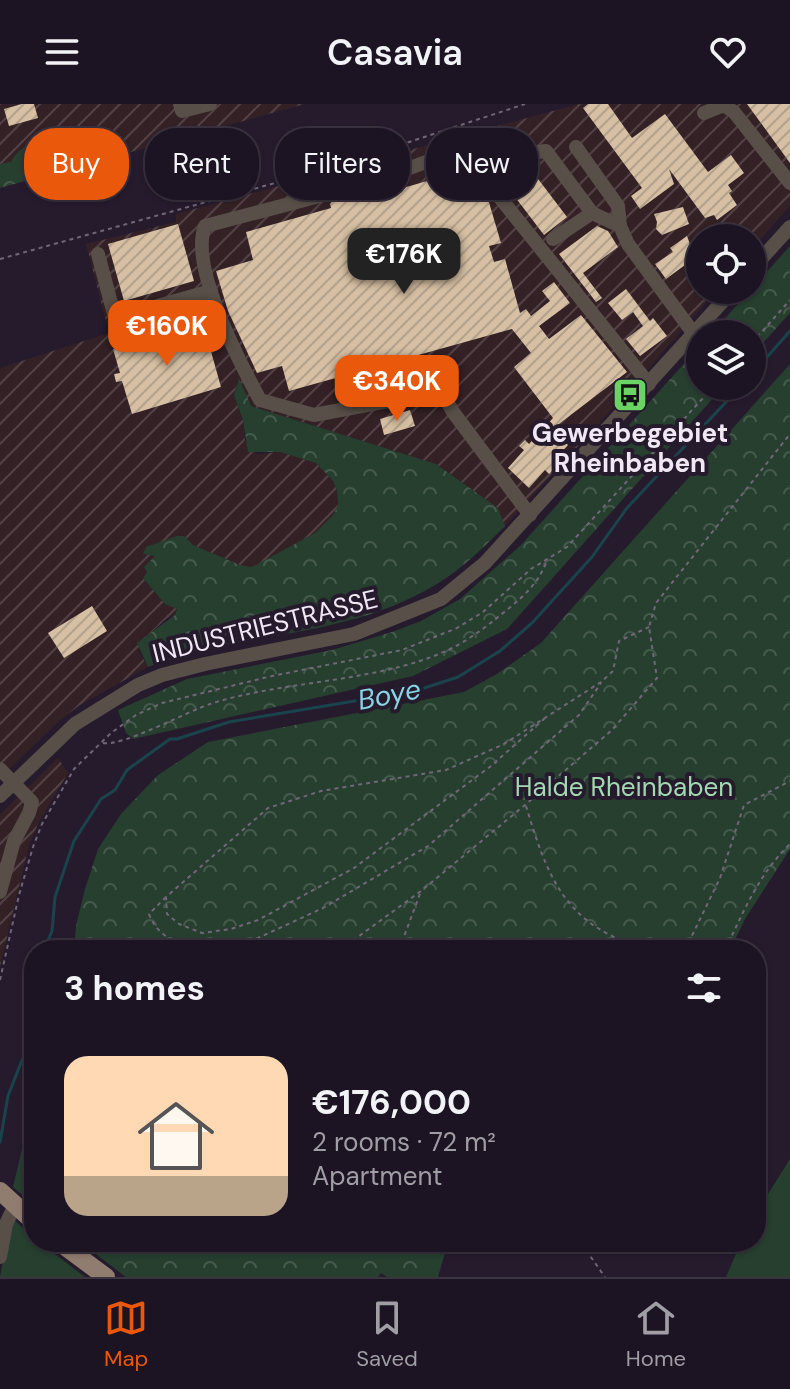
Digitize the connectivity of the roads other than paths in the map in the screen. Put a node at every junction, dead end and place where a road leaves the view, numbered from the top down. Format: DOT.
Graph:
graph roads {
  1 [pos="180,104"];
  2 [pos="210,104"];
  3 [pos="704,113"];
  4 [pos="576,147"];
  5 [pos="538,152"];
  6 [pos="410,168"];
  7 [pos="790,183"];
  8 [pos="304,200"];
  9 [pos="592,213"];
  10 [pos="620,226"];
  11 [pos="790,227"];
  12 [pos="553,239"];
  13 [pos="98,254"];
  14 [pos="766,254"];
  15 [pos="211,291"];
  16 [pos="721,304"];
  17 [pos="706,320"];
  18 [pos="686,323"];
  19 [pos="686,343"];
  20 [pos="649,384"];
  21 [pos="530,515"];
  22 [pos="0,769"];
  23 [pos="14,783"];
  24 [pos="0,796"];
  25 [pos="0,892"];
  26 [pos="0,1191"];
  27 [pos="15,1205"];
  28 [pos="24,1213"];
  29 [pos="72,1252"];
  30 [pos="0,1257"];
  31 [pos="106,1277"];
  1 -- 2 [label="street"];
  3 -- 7 [label="street"];
  4 -- 10 [label="street"];
  5 -- 9 [label="street"];
  6 -- 20 [label="street"];
  8 -- 15 [label="street"];
  9 -- 10 [label="street"];
  9 -- 12 [label="street"];
  10 -- 18 [label="street"];
  11 -- 14 [label="street"];
  13 -- 15 [label="street"];
  15 -- 21 [label="street"];
  16 -- 17 [label="street, INDUSTRIESTRASSE"];
  19 -- 20 [label="street, INDUSTRIESTRASSE"];
  20 -- 21 [label="street, INDUSTRIESTRASSE"];
  21 -- 23 [label="street, INDUSTRIESTRASSE"];
  22 -- 23 [label="street"];
  23 -- 24 [label="street, INDUSTRIESTRASSE"];
  23 -- 25 [label="street"];
  26 -- 27 [label="main road"];
  27 -- 28 [label="main road"];
  27 -- 30 [label="street"];
  29 -- 31 [label="main road"];
}
